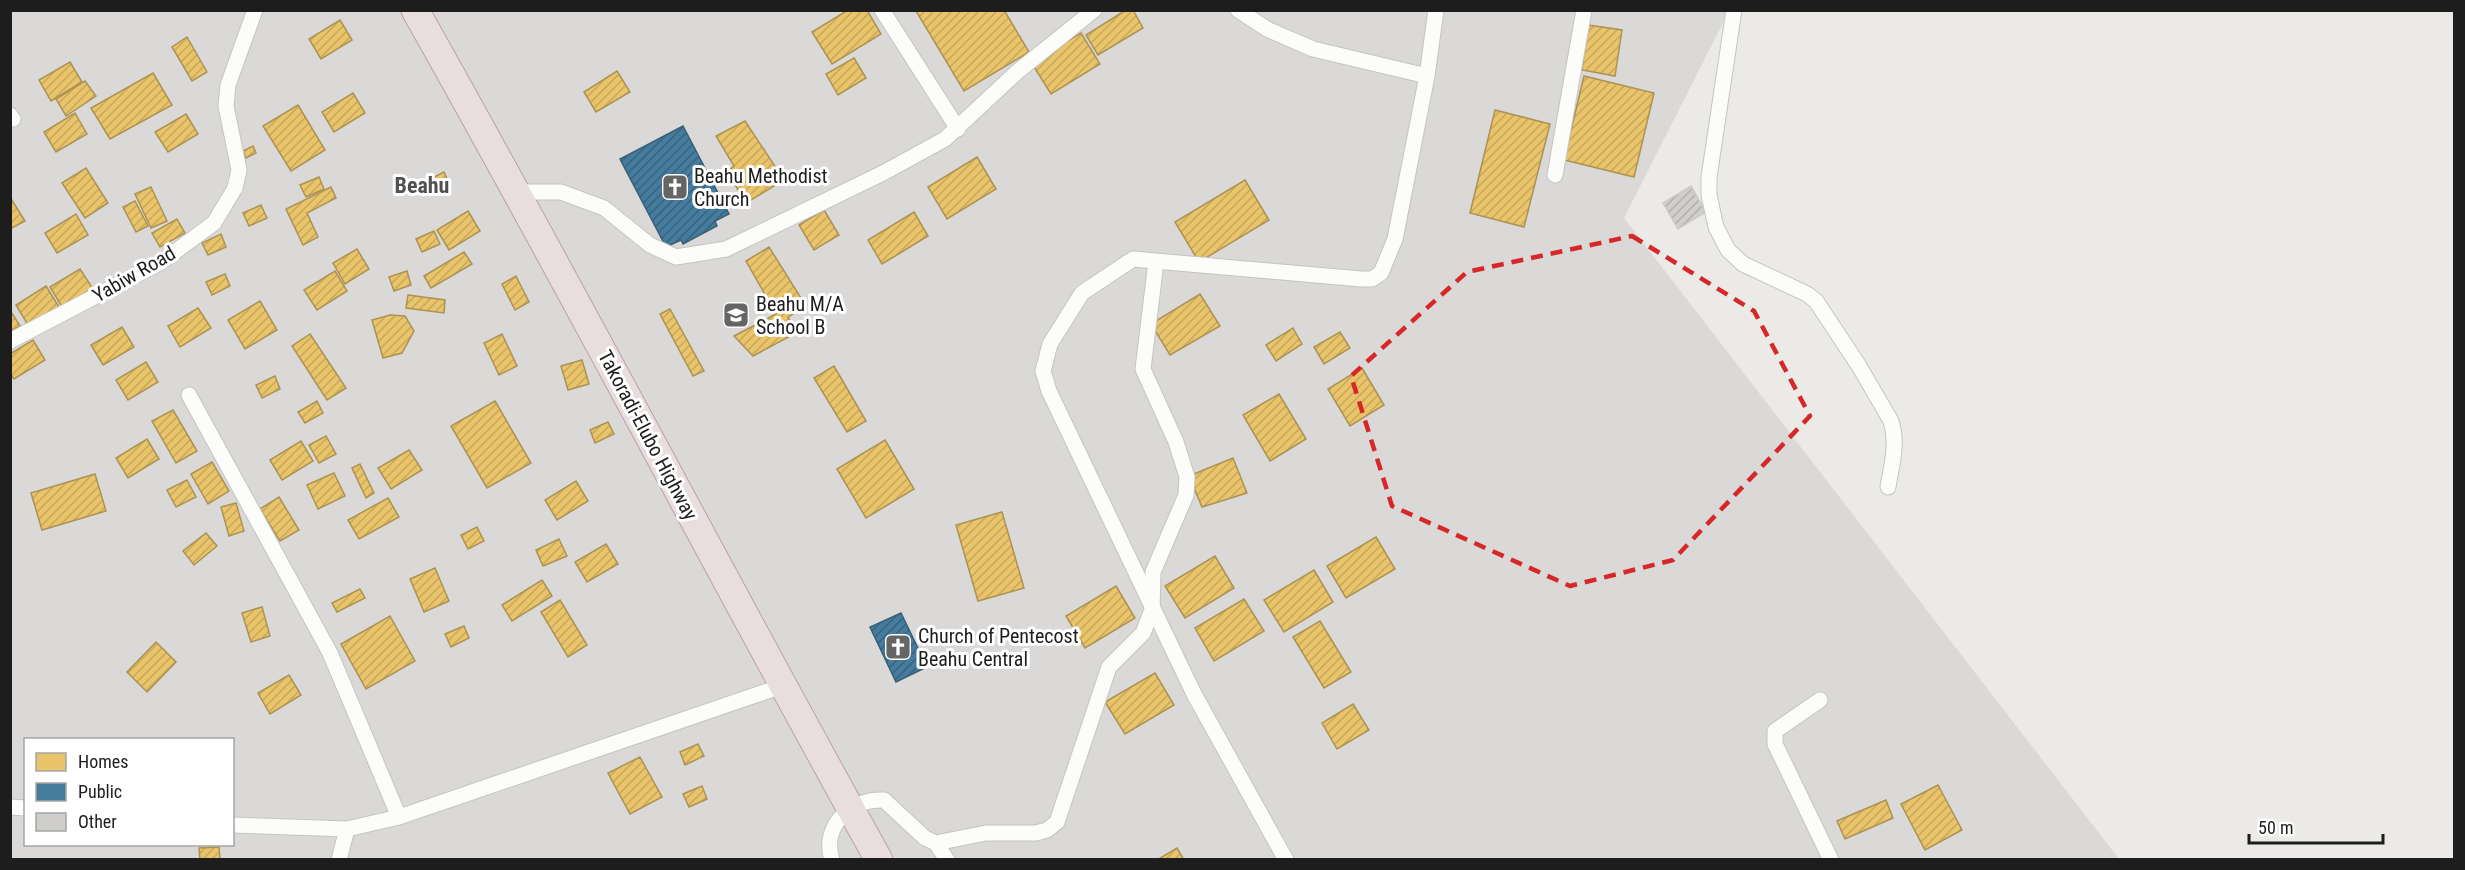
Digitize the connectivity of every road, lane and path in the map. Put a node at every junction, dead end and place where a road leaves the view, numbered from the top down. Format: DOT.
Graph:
graph roads {
  1 [pos="255,10"];
  2 [pos="415,10"];
  3 [pos="882,10"];
  4 [pos="1094,10"];
  5 [pos="1238,10"];
  6 [pos="1436,10"];
  7 [pos="1584,10"];
  8 [pos="1734,10"];
  9 [pos="1427,76"];
  10 [pos="958,129"];
  11 [pos="1555,175"];
  12 [pos="518,192"];
  13 [pos="1156,262"];
  14 [pos="10,341"];
  15 [pos="189,395"];
  16 [pos="1888,487"];
  17 [pos="1152,610"];
  18 [pos="782,686"];
  19 [pos="1820,699"];
  20 [pos="850,808"];
  21 [pos="399,817"];
  22 [pos="234,825"];
  23 [pos="347,829"];
  24 [pos="936,843"];
  25 [pos="339,860"];
  26 [pos="832,860"];
  27 [pos="879,860"];
  28 [pos="947,860"];
  29 [pos="1286,860"];
  30 [pos="1831,860"];
  1 -- 14 [label="street, Yabiw Road"];
  2 -- 12 [label="highway, Takoradi-Elubo Highway"];
  3 -- 10 [label="street"];
  4 -- 10 [label="street"];
  5 -- 9 [label="street"];
  6 -- 9 [label="street"];
  7 -- 11 [label="street"];
  8 -- 16 [label="street"];
  9 -- 13 [label="street"];
  10 -- 12 [label="street"];
  12 -- 18 [label="highway, Takoradi-Elubo Highway"];
  13 -- 17 [label="street"];
  13 -- 17 [label="street"];
  15 -- 21 [label="street"];
  17 -- 24 [label="street"];
  17 -- 29 [label="street"];
  18 -- 20 [label="highway, Takoradi-Elubo Highway"];
  18 -- 21 [label="street"];
  19 -- 30 [label="street"];
  20 -- 24 [label="street"];
  20 -- 26 [label="street"];
  20 -- 27 [label="highway, Takoradi-Elubo Highway"];
  21 -- 23 [label="street"];
  22 -- 23 [label="street"];
  23 -- 25 [label="street"];
  24 -- 28 [label="street"];
}
